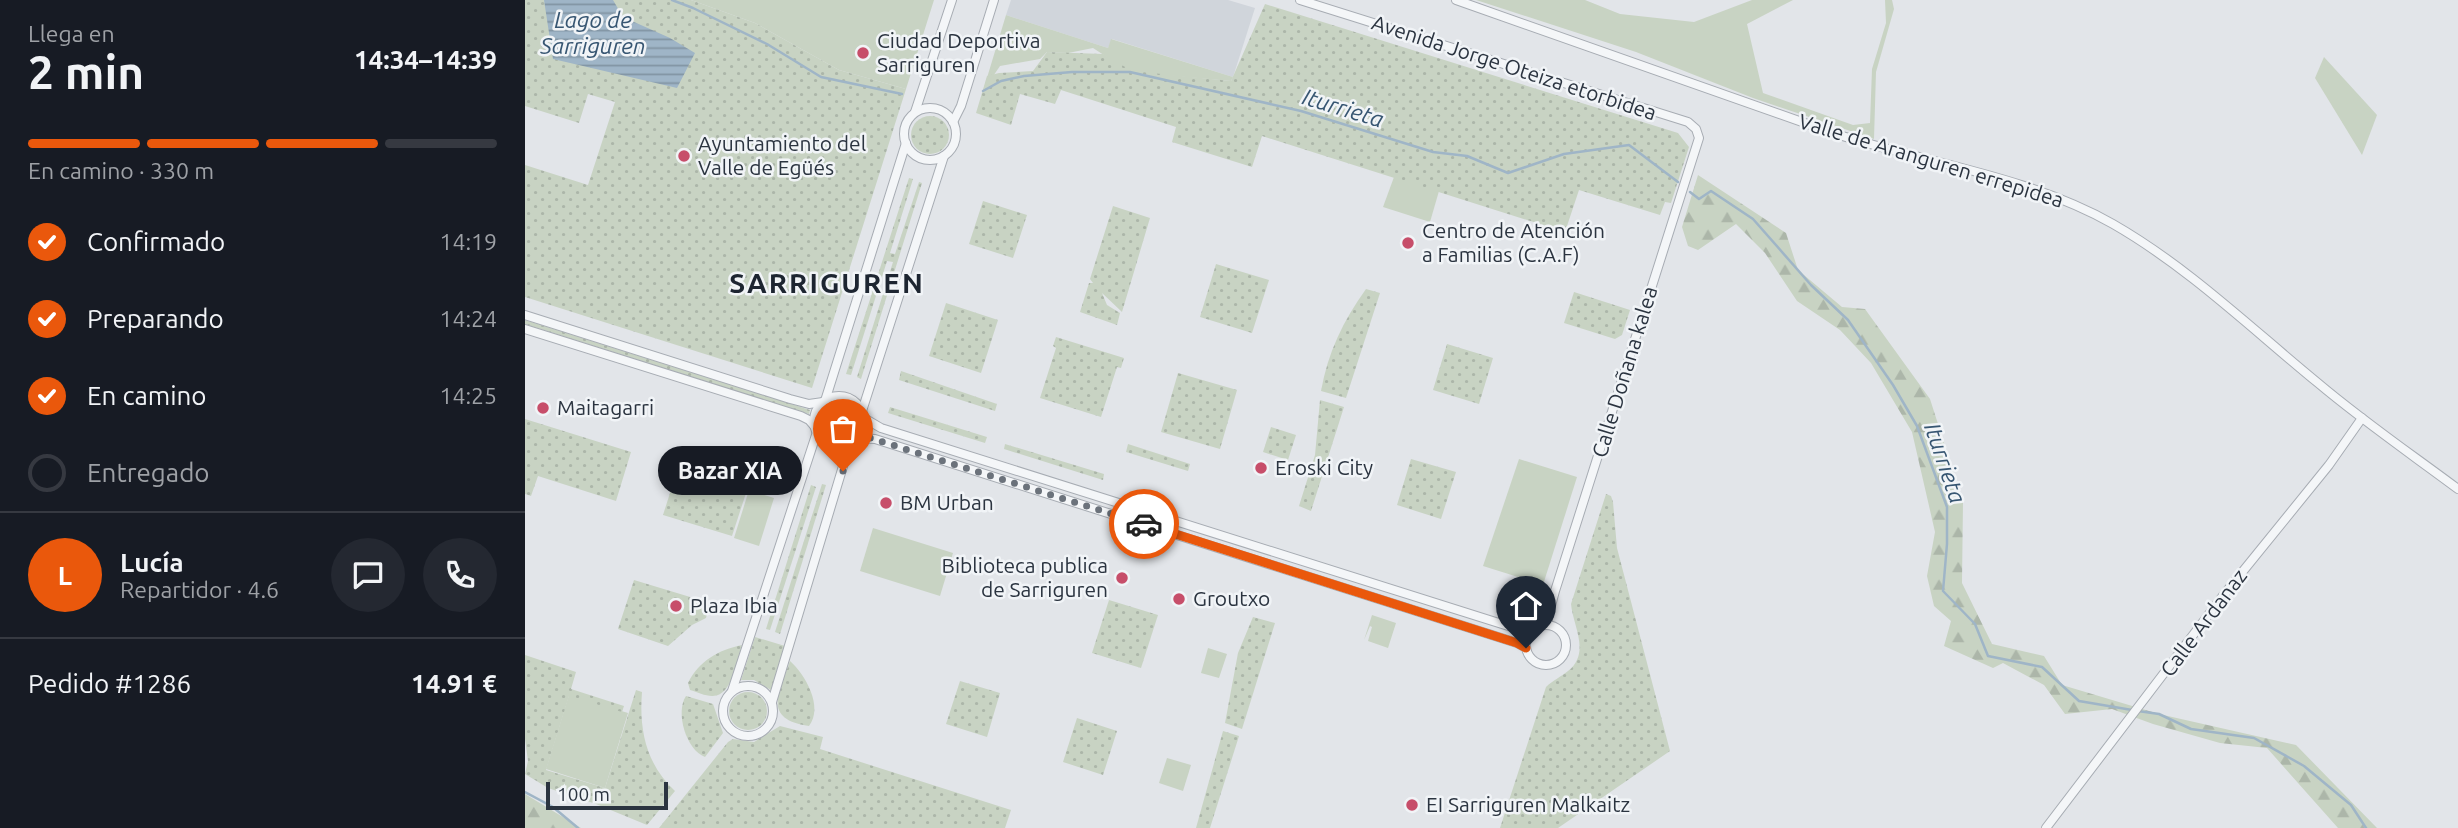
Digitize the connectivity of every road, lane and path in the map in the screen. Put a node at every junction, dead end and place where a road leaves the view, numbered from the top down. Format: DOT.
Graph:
graph roads {
  1 [pos="952,0"];
  2 [pos="994,0"];
  3 [pos="1300,0"];
  4 [pos="1457,0"];
  5 [pos="915,113"];
  6 [pos="953,122"];
  7 [pos="1688,122"];
  8 [pos="906,143"];
  9 [pos="943,156"];
  10 [pos="525,315"];
  11 [pos="525,329"];
  12 [pos="824,401"];
  13 [pos="863,415"];
  14 [pos="2363,418"];
  15 [pos="816,430"];
  16 [pos="854,441"];
  17 [pos="2458,489"];
  18 [pos="1548,625"];
  19 [pos="1532,630"];
  20 [pos="1526,648"];
  21 [pos="732,691"];
  22 [pos="772,702"];
  23 [pos="2046,828"];
  1 -- 5 [label="street"];
  2 -- 6 [label="street"];
  3 -- 7 [label="street, Avenida Jorge Oteiza etorbidea"];
  4 -- 14 [label="street, Valle de Aranguren errepidea"];
  5 -- 6 [label="street"];
  5 -- 8 [label="street"];
  6 -- 9 [label="street"];
  7 -- 18 [label="street, Calle Doñana kalea"];
  8 -- 9 [label="street"];
  8 -- 12 [label="street"];
  9 -- 13 [label="street"];
  10 -- 12 [label="street"];
  11 -- 15 [label="street"];
  12 -- 13 [label="street"];
  12 -- 15 [label="street"];
  13 -- 16 [label="street"];
  13 -- 19 [label="street"];
  14 -- 17 [label="street, Valle de Aranguren errepidea"];
  14 -- 23 [label="street, Calle Ardanaz"];
  15 -- 16 [label="street"];
  15 -- 21 [label="street"];
  16 -- 20 [label="street"];
  16 -- 22 [label="street"];
  18 -- 19 [label="street"];
  18 -- 20 [label="street"];
  19 -- 20 [label="street"];
  21 -- 22 [label="street"];
  21 -- 22 [label="street"];
}
